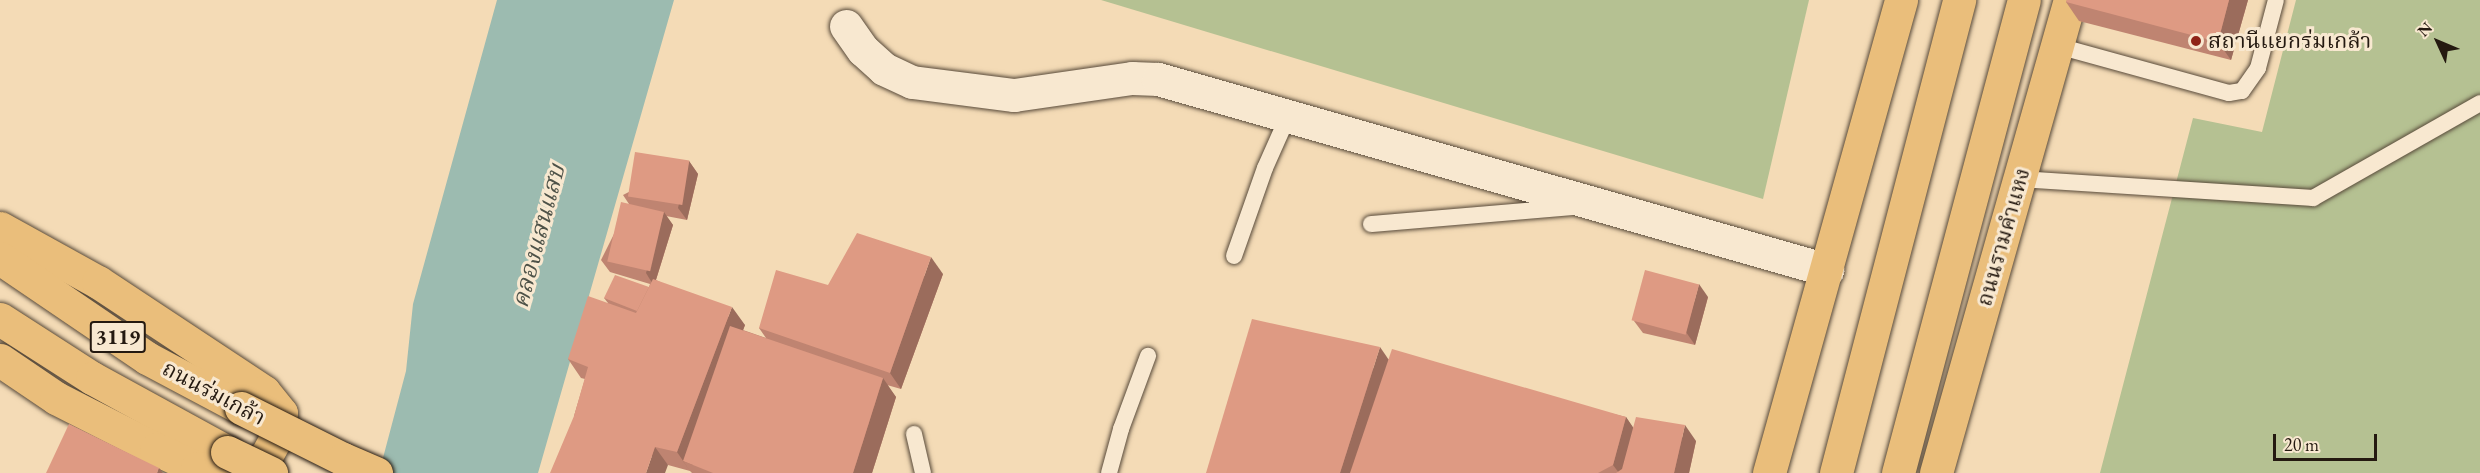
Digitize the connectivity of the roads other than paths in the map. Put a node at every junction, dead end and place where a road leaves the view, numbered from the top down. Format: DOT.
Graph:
graph roads {
  1 [pos="1901,0"];
  2 [pos="1959,0"];
  3 [pos="2024,0"];
  4 [pos="2070,0"];
  5 [pos="2276,0"];
  6 [pos="846,26"];
  7 [pos="2058,46"];
  8 [pos="2480,104"];
  9 [pos="1289,114"];
  10 [pos="2020,179"];
  11 [pos="1598,205"];
  12 [pos="1371,224"];
  13 [pos="0,228"];
  14 [pos="1234,256"];
  15 [pos="0,258"];
  16 [pos="1827,270"];
  17 [pos="0,319"];
  18 [pos="1148,356"];
  19 [pos="0,360"];
  20 [pos="914,434"];
  21 [pos="231,466"];
  22 [pos="271,473"];
  23 [pos="376,473"];
  24 [pos="923,473"];
  25 [pos="1109,473"];
  26 [pos="1769,473"];
  27 [pos="1836,473"];
  28 [pos="1898,473"];
  29 [pos="1936,473"];
  1 -- 16 [label="main road"];
  2 -- 27 [label="main road"];
  3 -- 28 [label="main road, ถนนรามคำแหง"];
  4 -- 7 [label="main road, ถนนรามคำแหง"];
  5 -- 7 [label="lane"];
  6 -- 9 [label="street"];
  7 -- 10 [label="main road, ถนนรามคำแหง"];
  8 -- 10 [label="lane"];
  9 -- 11 [label="street"];
  9 -- 14 [label="lane"];
  10 -- 29 [label="main road, ถนนรามคำแหง"];
  11 -- 12 [label="lane"];
  11 -- 16 [label="street"];
  13 -- 21 [label="main road"];
  15 -- 23 [label="main road, ถนนร่มเกล้า / 3119, bridge"];
  16 -- 26 [label="main road"];
  17 -- 21 [label="main road, ถนนร่มเกล้า / 3119"];
  18 -- 25 [label="lane"];
  19 -- 21 [label="main road"];
  20 -- 24 [label="lane"];
  21 -- 22 [label="main road, ถนนร่มเกล้า / 3119, bridge"];
}
